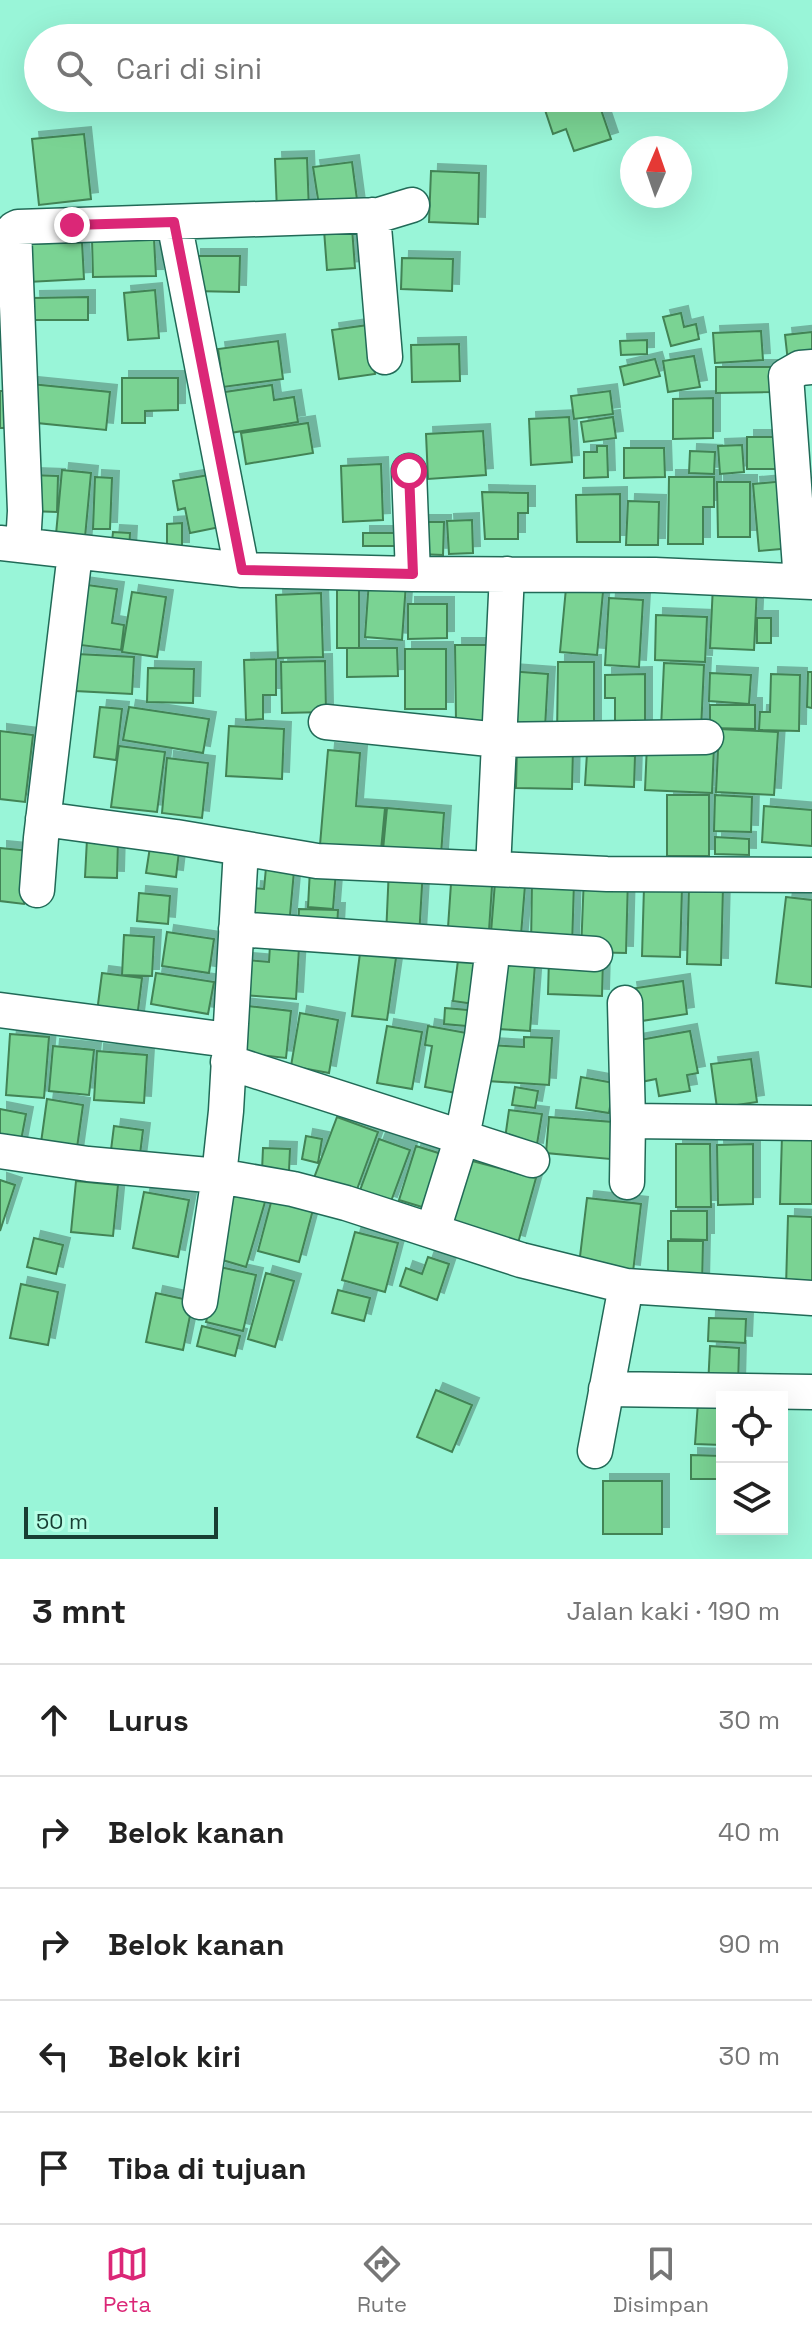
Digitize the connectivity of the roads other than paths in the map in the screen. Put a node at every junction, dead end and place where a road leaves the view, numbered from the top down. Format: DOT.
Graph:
graph roads {
  1 [pos="412,205"];
  2 [pos="373,215"];
  3 [pos="174,222"];
  4 [pos="385,357"];
  5 [pos="812,367"];
  6 [pos="409,471"];
  7 [pos="12,544"];
  8 [pos="75,553"];
  9 [pos="242,570"];
  10 [pos="413,574"];
  11 [pos="507,574"];
  12 [pos="806,582"];
  13 [pos="326,722"];
  14 [pos="706,737"];
  15 [pos="499,740"];
  16 [pos="43,819"];
  17 [pos="241,849"];
  18 [pos="493,869"];
  19 [pos="812,875"];
  20 [pos="37,890"];
  21 [pos="236,929"];
  22 [pos="493,947"];
  23 [pos="595,954"];
  24 [pos="625,1003"];
  25 [pos="0,1010"];
  26 [pos="228,1051"];
  27 [pos="628,1121"];
  28 [pos="812,1123"];
  29 [pos="462,1137"];
  30 [pos="0,1151"];
  31 [pos="532,1160"];
  32 [pos="219,1176"];
  33 [pos="627,1182"];
  34 [pos="433,1230"];
  35 [pos="626,1286"];
  36 [pos="812,1298"];
  37 [pos="200,1302"];
  38 [pos="606,1389"];
  39 [pos="812,1392"];
  40 [pos="595,1451"];
  1 -- 2 [label="street"];
  2 -- 3 [label="street"];
  2 -- 4 [label="street"];
  3 -- 7 [label="street"];
  3 -- 9 [label="street"];
  5 -- 12 [label="street"];
  6 -- 10 [label="street"];
  7 -- 8 [label="street"];
  8 -- 9 [label="street"];
  8 -- 16 [label="street"];
  9 -- 10 [label="street"];
  10 -- 11 [label="street"];
  11 -- 12 [label="street"];
  11 -- 15 [label="street"];
  13 -- 15 [label="street"];
  14 -- 15 [label="street"];
  15 -- 18 [label="street"];
  16 -- 17 [label="street"];
  16 -- 20 [label="street"];
  17 -- 18 [label="street"];
  17 -- 21 [label="street"];
  18 -- 19 [label="street"];
  21 -- 22 [label="street"];
  21 -- 26 [label="street"];
  22 -- 23 [label="street"];
  22 -- 29 [label="street"];
  24 -- 27 [label="street"];
  25 -- 26 [label="street"];
  26 -- 29 [label="street"];
  26 -- 32 [label="street"];
  27 -- 28 [label="street"];
  27 -- 33 [label="street"];
  29 -- 31 [label="street"];
  29 -- 34 [label="street"];
  30 -- 32 [label="street"];
  32 -- 34 [label="street"];
  32 -- 37 [label="street"];
  34 -- 35 [label="street"];
  35 -- 36 [label="street"];
  35 -- 38 [label="street"];
  38 -- 39 [label="street"];
  38 -- 40 [label="street"];
}
